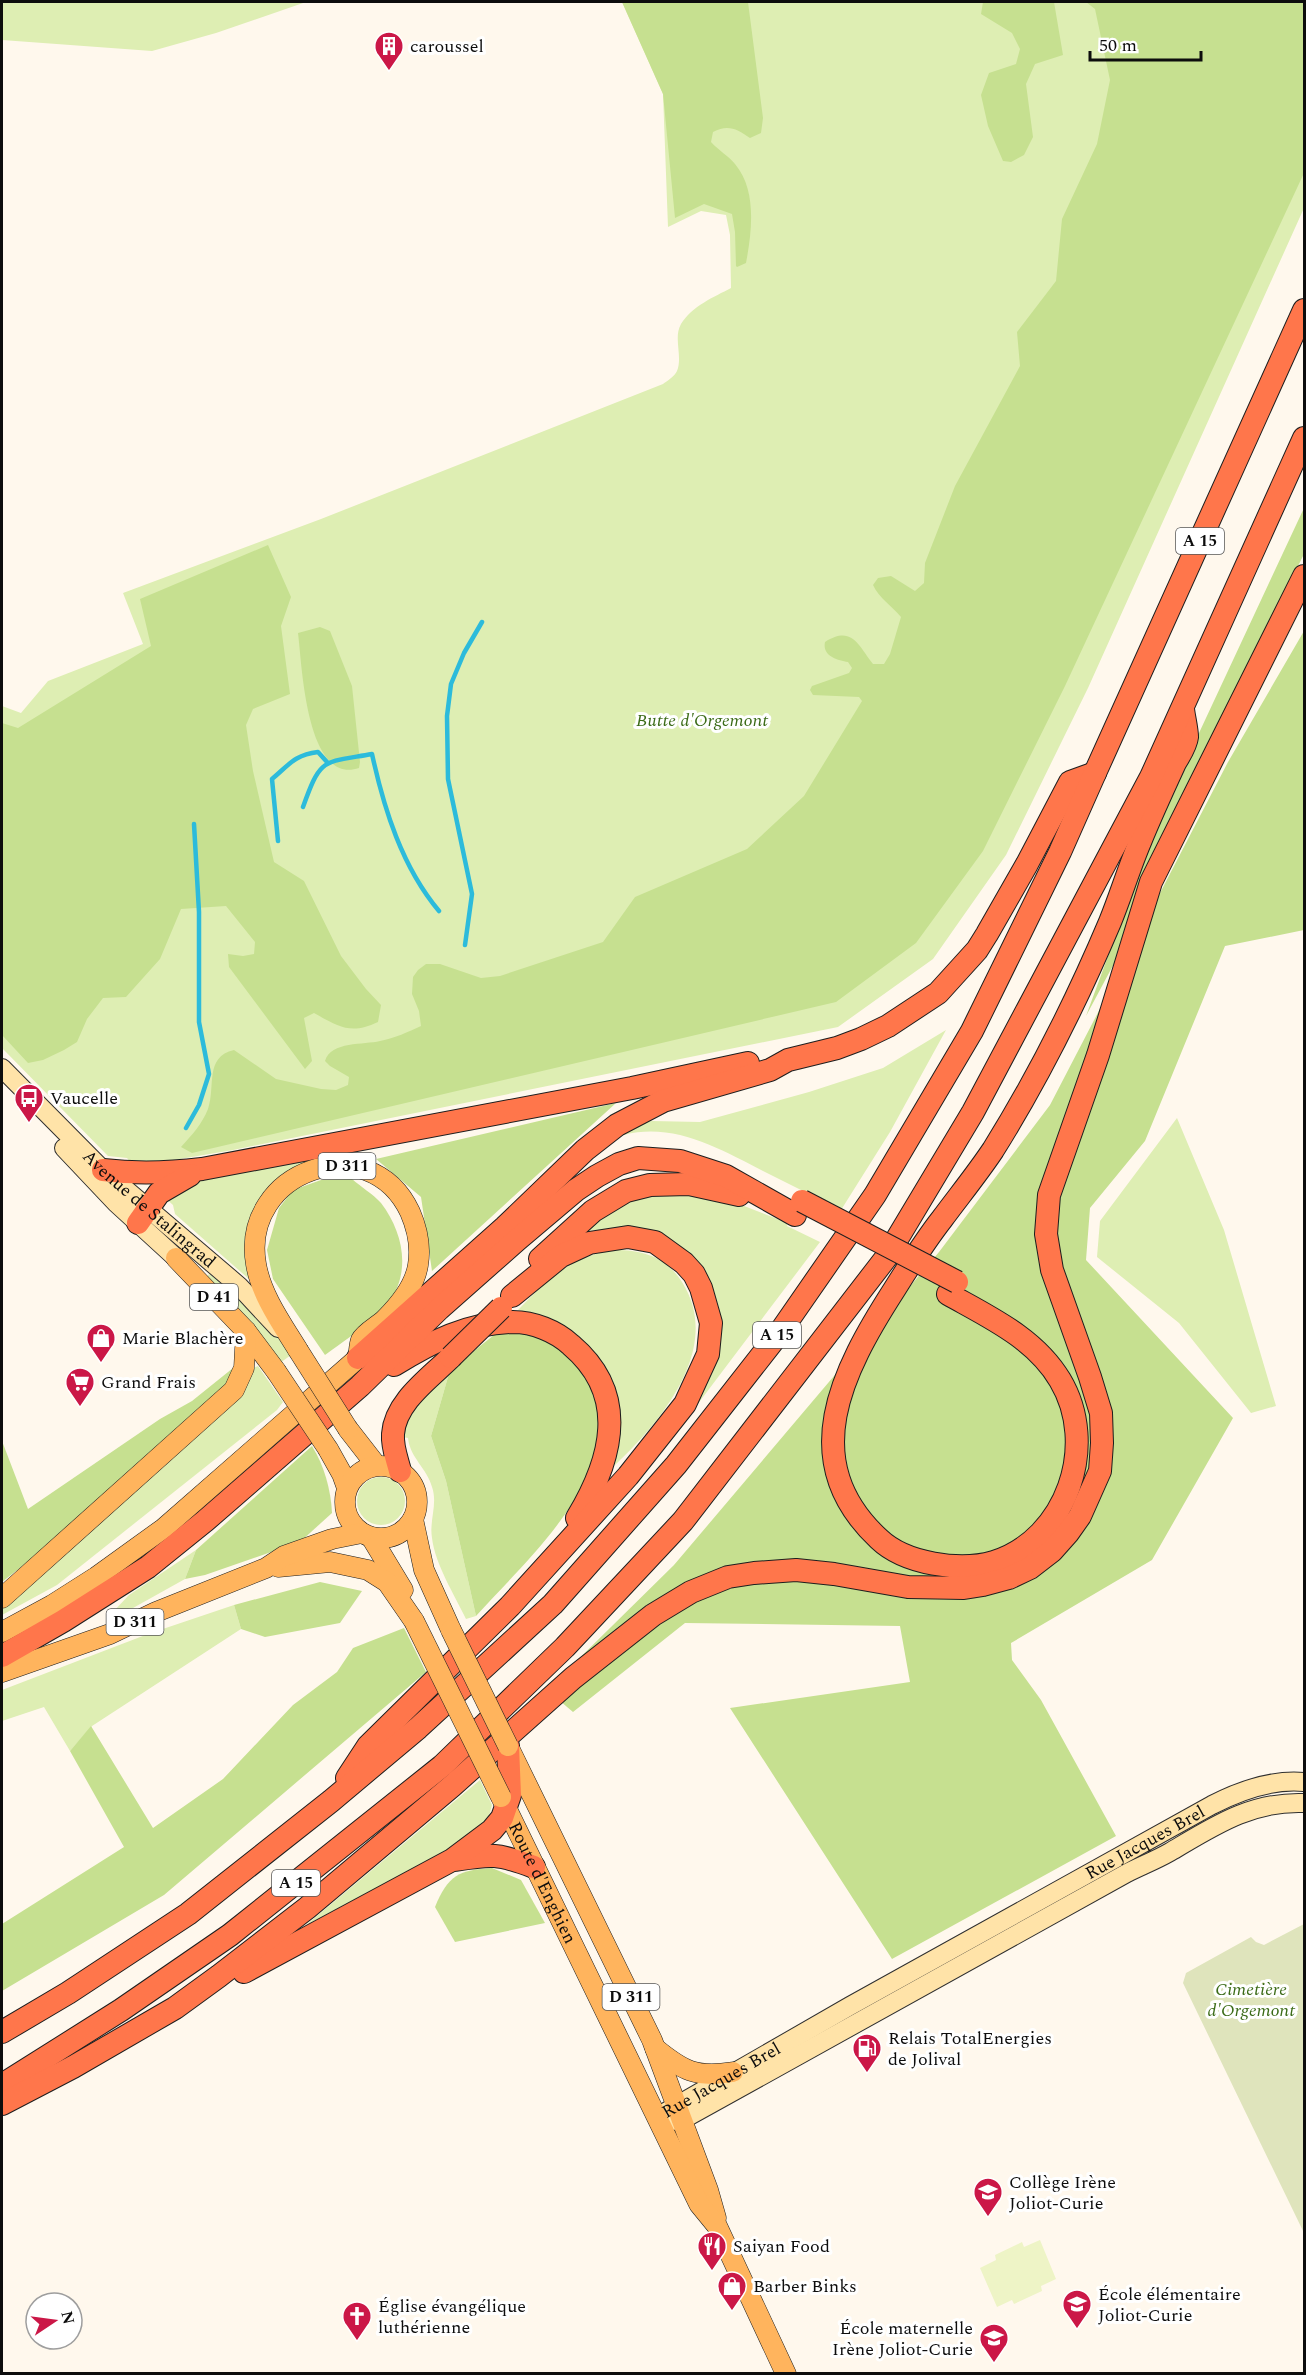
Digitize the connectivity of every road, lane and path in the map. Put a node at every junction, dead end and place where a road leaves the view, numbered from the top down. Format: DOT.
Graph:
graph roads {
  1 [pos="1305,310"];
  2 [pos="1305,438"];
  3 [pos="1305,576"];
  4 [pos="1183,709"];
  5 [pos="1095,773"];
  6 [pos="788,1060"];
  7 [pos="2,1068"];
  8 [pos="2,1085"];
  9 [pos="202,1169"];
  10 [pos="103,1170"];
  11 [pos="764,1198"];
  12 [pos="799,1208"];
  13 [pos="143,1215"];
  14 [pos="505,1227"];
  15 [pos="176,1258"];
  16 [pos="952,1288"];
  17 [pos="506,1302"];
  18 [pos="246,1331"];
  19 [pos="298,1350"];
  20 [pos="358,1358"];
  21 [pos="360,1386"];
  22 [pos="376,1465"];
  23 [pos="400,1471"];
  24 [pos="347,1488"];
  25 [pos="1080,1516"];
  26 [pos="413,1519"];
  27 [pos="366,1535"];
  28 [pos="549,1562"];
  29 [pos="266,1568"];
  30 [pos="2,1598"];
  31 [pos="414,1621"];
  32 [pos="2,1632"];
  33 [pos="2,1656"];
  34 [pos="2,1672"];
  35 [pos="508,1746"];
  36 [pos="1305,1782"];
  37 [pos="510,1792"];
  38 [pos="331,1801"];
  39 [pos="1305,1803"];
  40 [pos="452,1860"];
  41 [pos="534,1867"];
  42 [pos="219,1977"];
  43 [pos="2,2032"];
  44 [pos="655,2048"];
  45 [pos="733,2072"];
  46 [pos="2,2085"];
  47 [pos="2,2104"];
  48 [pos="679,2114"];
  49 [pos="657,2117"];
  50 [pos="717,2226"];
  51 [pos="786,2373"];
  1 -- 5 [label="highway, A 15"];
  2 -- 4 [label="highway, A 15"];
  3 -- 25 [label="highway"];
  4 -- 16 [label="highway"];
  4 -- 46 [label="highway, A 15"];
  5 -- 6 [label="highway"];
  5 -- 38 [label="highway, A 15"];
  6 -- 9 [label="highway"];
  6 -- 14 [label="highway"];
  7 -- 10 [label="main road, Avenue de Stalingrad / D 41"];
  8 -- 13 [label="main road, Avenue de Stalingrad / D 41"];
  9 -- 10 [label="highway"];
  9 -- 13 [label="highway"];
  10 -- 13 [label="main road, Avenue de Stalingrad / D 41"];
  11 -- 12 [label="highway"];
  11 -- 17 [label="highway"];
  11 -- 21 [label="highway"];
  12 -- 14 [label="highway"];
  12 -- 16 [label="highway"];
  13 -- 15 [label="main road, Avenue de Stalingrad / D 41"];
  13 -- 19 [label="main road, Avenue de Stalingrad / D 41"];
  14 -- 20 [label="highway"];
  15 -- 18 [label="main road, Avenue de Stalingrad / D 41"];
  16 -- 25 [label="highway"];
  17 -- 23 [label="highway, bridge"];
  17 -- 28 [label="highway"];
  18 -- 24 [label="main road, Avenue de Stalingrad / D 41, bridge"];
  18 -- 30 [label="main road"];
  19 -- 20 [label="main road, D 311"];
  19 -- 22 [label="main road, bridge"];
  20 -- 32 [label="main road, D 311"];
  21 -- 28 [label="highway"];
  21 -- 33 [label="highway"];
  22 -- 23 [label="main road"];
  22 -- 24 [label="main road"];
  23 -- 26 [label="main road"];
  24 -- 27 [label="main road"];
  25 -- 42 [label="highway"];
  26 -- 27 [label="main road"];
  26 -- 35 [label="main road, bridge"];
  27 -- 29 [label="main road, D 311"];
  27 -- 31 [label="main road, Route d'Enghien"];
  28 -- 38 [label="highway"];
  29 -- 31 [label="main road, D 311"];
  29 -- 34 [label="main road, D 311"];
  31 -- 37 [label="main road, Route d'Enghien / D 311, bridge"];
  35 -- 37 [label="highway"];
  36 -- 45 [label="main road, Rue Jacques Brel"];
  37 -- 40 [label="highway"];
  37 -- 41 [label="main road, Route d'Enghien / D 311"];
  37 -- 44 [label="main road, Route d'Enghien / D 311"];
  38 -- 43 [label="highway, A 15"];
  39 -- 48 [label="main road, Rue Jacques Brel"];
  40 -- 41 [label="highway"];
  40 -- 42 [label="highway"];
  41 -- 49 [label="main road, Route d'Enghien / D 311"];
  42 -- 47 [label="highway"];
  44 -- 45 [label="main road"];
  44 -- 48 [label="main road, Route d'Enghien / D 311"];
  45 -- 48 [label="main road, Rue Jacques Brel"];
  48 -- 49 [label="main road, Rue Jacques Brel"];
  48 -- 50 [label="main road, Route d'Enghien / D 311"];
  49 -- 50 [label="main road, Route d'Enghien / D 311"];
  50 -- 51 [label="main road, Route d'Enghien / D 311"];
}
